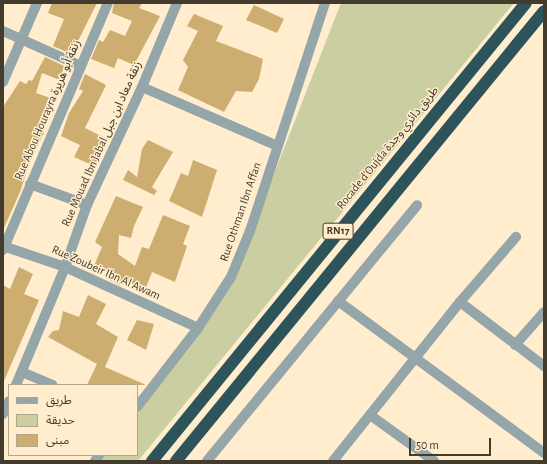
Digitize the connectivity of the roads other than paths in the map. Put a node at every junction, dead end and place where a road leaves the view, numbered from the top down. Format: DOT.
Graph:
graph roads {
  1 [pos="37,3"];
  2 [pos="108,3"];
  3 [pos="177,3"];
  4 [pos="325,3"];
  5 [pos="526,3"];
  6 [pos="544,11"];
  7 [pos="3,31"];
  8 [pos="21,39"];
  9 [pos="81,66"];
  10 [pos="3,82"];
  11 [pos="142,87"];
  12 [pos="278,146"];
  13 [pos="30,184"];
  14 [pos="87,205"];
  15 [pos="417,205"];
  16 [pos="516,237"];
  17 [pos="4,247"];
  18 [pos="65,267"];
  19 [pos="338,301"];
  20 [pos="460,302"];
  21 [pos="544,312"];
  22 [pos="198,328"];
  23 [pos="515,345"];
  24 [pos="414,359"];
  25 [pos="544,366"];
  26 [pos="22,372"];
  27 [pos="16,384"];
  28 [pos="50,384"];
  29 [pos="8,403"];
  30 [pos="138,406"];
  31 [pos="3,414"];
  32 [pos="370,415"];
  33 [pos="544,453"];
  34 [pos="430,460"];
  35 [pos="152,461"];
  36 [pos="176,461"];
  37 [pos="207,461"];
  38 [pos="333,461"];
  1 -- 8 [label="street"];
  2 -- 9 [label="street, Rue Abou Hourayra زنقة أبو هريرة"];
  3 -- 11 [label="street, Rue Mouad Ibn Jabal زنقة معاد ابن جبل"];
  4 -- 12 [label="street, Rue Othman Ibn Affan"];
  5 -- 35 [label="highway, Rocade d'Oujda طريق دائري وجدة / RN17"];
  6 -- 36 [label="highway, RN17"];
  7 -- 8 [label="street"];
  8 -- 9 [label="street"];
  8 -- 10 [label="street"];
  9 -- 13 [label="street, Rue Abou Hourayra زنقة أبو هريرة"];
  11 -- 12 [label="street"];
  11 -- 14 [label="street, Rue Mouad Ibn Jabal زنقة معاد ابن جبل"];
  12 -- 22 [label="street, Rue Othman Ibn Affan"];
  13 -- 14 [label="street"];
  13 -- 17 [label="street, Rue Abou Hourayra زنقة أبو هريرة"];
  14 -- 18 [label="street, Rue Mouad Ibn Jabal زنقة معاد ابن جبل"];
  15 -- 19 [label="street"];
  16 -- 20 [label="street"];
  17 -- 18 [label="street, Rue Zoubeir Ibn Al Awam"];
  18 -- 22 [label="street, Rue Zoubeir Ibn Al Awam"];
  18 -- 26 [label="street, Rue Mouad Ibn Jabal زنقة معاد ابن جبل"];
  19 -- 24 [label="street"];
  19 -- 37 [label="street"];
  20 -- 23 [label="street"];
  20 -- 24 [label="street"];
  21 -- 23 [label="street"];
  22 -- 30 [label="street, Rue Othman Ibn Affan"];
  23 -- 25 [label="street"];
  24 -- 32 [label="street"];
  24 -- 33 [label="street"];
  26 -- 27 [label="street, Rue Mouad Ibn Jabal زنقة معاد ابن جبل"];
  26 -- 28 [label="street"];
  29 -- 31 [label="street"];
  32 -- 34 [label="street"];
  32 -- 38 [label="street"];
}
